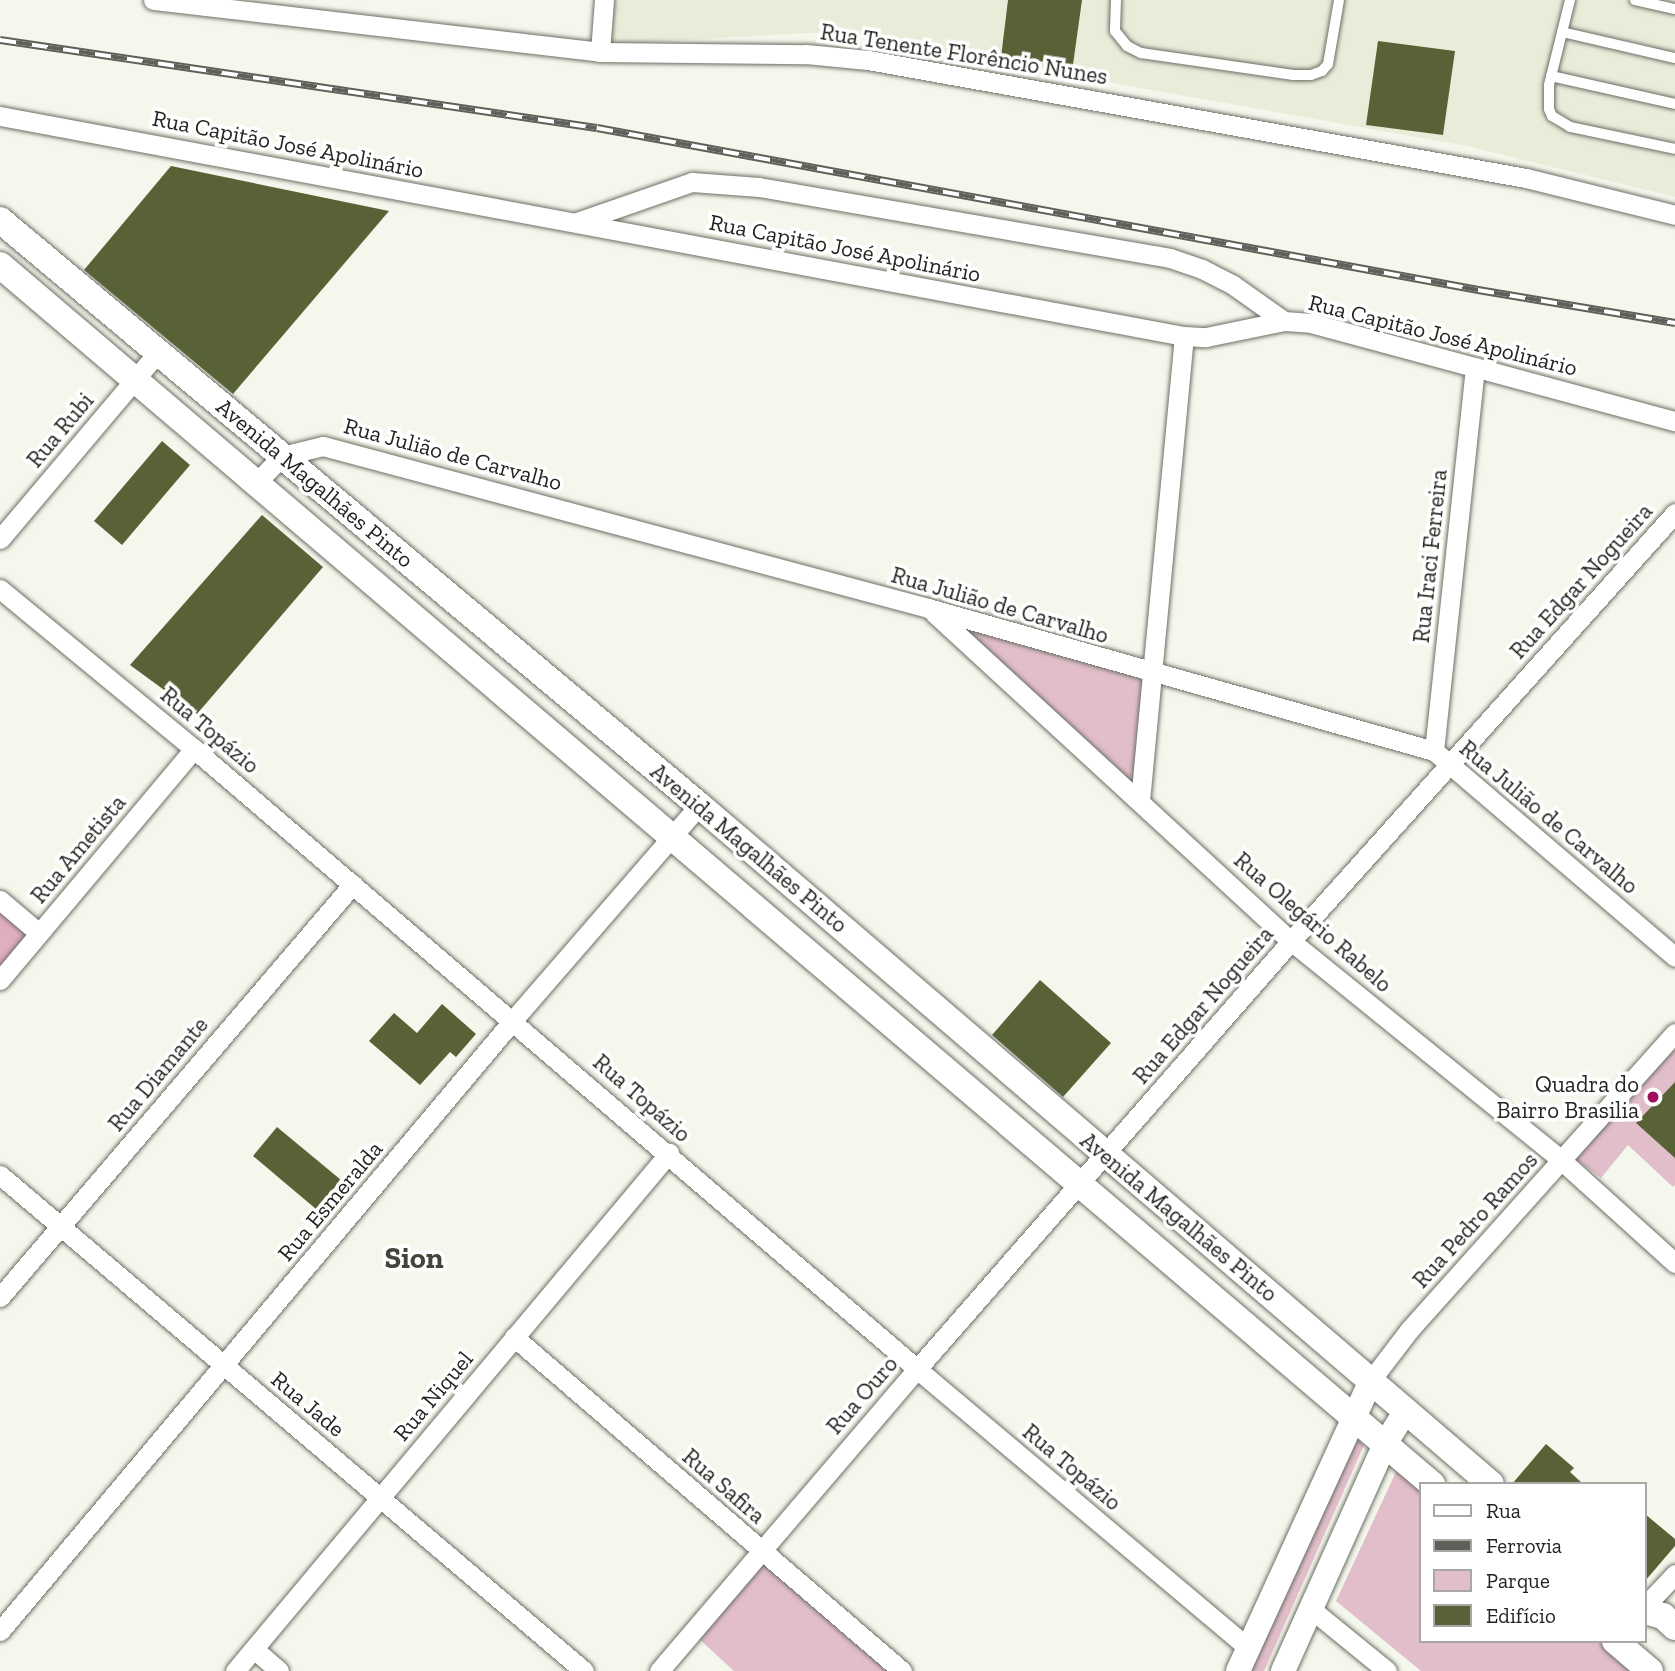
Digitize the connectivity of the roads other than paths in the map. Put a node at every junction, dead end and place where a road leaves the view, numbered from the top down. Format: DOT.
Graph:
graph roads {
  1 [pos="153,0"];
  2 [pos="604,0"];
  3 [pos="1116,0"];
  4 [pos="1339,0"];
  5 [pos="1570,0"];
  6 [pos="1635,0"];
  7 [pos="1675,9"];
  8 [pos="1562,32"];
  9 [pos="600,52"];
  10 [pos="1675,58"];
  11 [pos="1551,76"];
  12 [pos="1675,104"];
  13 [pos="0,116"];
  14 [pos="1675,149"];
  15 [pos="1675,215"];
  16 [pos="0,221"];
  17 [pos="575,223"];
  18 [pos="0,265"];
  19 [pos="1284,321"];
  20 [pos="1184,336"];
  21 [pos="158,352"];
  22 [pos="1475,367"];
  23 [pos="135,379"];
  24 [pos="1675,421"];
  25 [pos="282,456"];
  26 [pos="257,483"];
  27 [pos="1675,513"];
  28 [pos="0,540"];
  29 [pos="0,589"];
  30 [pos="928,608"];
  31 [pos="1153,674"];
  32 [pos="194,749"];
  33 [pos="1434,751"];
  34 [pos="1448,765"];
  35 [pos="1140,801"];
  36 [pos="699,805"];
  37 [pos="672,837"];
  38 [pos="353,884"];
  39 [pos="0,900"];
  40 [pos="39,933"];
  41 [pos="1291,941"];
  42 [pos="1675,957"];
  43 [pos="0,980"];
  44 [pos="513,1020"];
  45 [pos="1675,1034"];
  46 [pos="669,1153"];
  47 [pos="1106,1155"];
  48 [pos="1561,1160"];
  49 [pos="0,1175"];
  50 [pos="1080,1185"];
  51 [pos="60,1226"];
  52 [pos="1213,1246"];
  53 [pos="1675,1263"];
  54 [pos="1186,1275"];
  55 [pos="0,1297"];
  56 [pos="514,1337"];
  57 [pos="225,1366"];
  58 [pos="917,1369"];
  59 [pos="1371,1380"];
  60 [pos="1406,1410"];
  61 [pos="1353,1418"];
  62 [pos="1385,1444"];
  63 [pos="1430,1482"];
  64 [pos="1489,1482"];
  65 [pos="380,1498"];
  66 [pos="762,1550"];
  67 [pos="1675,1574"];
  68 [pos="1311,1609"];
  69 [pos="1658,1617"];
  70 [pos="0,1630"];
  71 [pos="1621,1643"];
  72 [pos="1248,1648"];
  73 [pos="254,1649"];
  74 [pos="235,1671"];
  75 [pos="279,1671"];
  76 [pos="584,1671"];
  77 [pos="659,1671"];
  78 [pos="902,1671"];
  79 [pos="1238,1671"];
  80 [pos="1283,1671"];
  81 [pos="1387,1671"];
  82 [pos="1650,1671"];
  1 -- 9 [label="street, Rua Tenente Florêncio Nunes"];
  2 -- 9 [label="street"];
  3 -- 4 [label="lane"];
  5 -- 8 [label="lane"];
  6 -- 7 [label="lane"];
  8 -- 10 [label="lane"];
  8 -- 11 [label="lane"];
  9 -- 15 [label="street, Rua Tenente Florêncio Nunes"];
  11 -- 12 [label="lane"];
  11 -- 14 [label="lane"];
  13 -- 17 [label="street, Rua Capitão José Apolinário"];
  16 -- 21 [label="main road, Avenida Magalhães Pinto"];
  17 -- 19 [label="street"];
  17 -- 20 [label="street, Rua Capitão José Apolinário"];
  18 -- 23 [label="main road, Avenida Magalhães Pinto"];
  19 -- 20 [label="street, Rua Capitão José Apolinário"];
  19 -- 22 [label="street, Rua Capitão José Apolinário"];
  20 -- 31 [label="street"];
  21 -- 23 [label="street, Rua Rubi"];
  21 -- 25 [label="main road, Avenida Magalhães Pinto"];
  22 -- 24 [label="street, Rua Capitão José Apolinário"];
  22 -- 33 [label="street, Rua Iraci Ferreira"];
  23 -- 26 [label="main road, Avenida Magalhães Pinto"];
  23 -- 28 [label="street, Rua Rubi"];
  25 -- 26 [label="street"];
  25 -- 30 [label="street, Rua Julião de Carvalho"];
  25 -- 36 [label="main road, Avenida Magalhães Pinto"];
  26 -- 37 [label="main road, Avenida Magalhães Pinto"];
  27 -- 34 [label="street, Rua Edgar Nogueira"];
  29 -- 32 [label="street, Rua Topázio"];
  30 -- 31 [label="street, Rua Julião de Carvalho"];
  30 -- 35 [label="street, Rua Olegário Rabelo"];
  31 -- 33 [label="street, Rua Julião de Carvalho"];
  31 -- 35 [label="street"];
  32 -- 38 [label="street, Rua Topázio"];
  32 -- 40 [label="street, Rua Ametista"];
  33 -- 34 [label="street, Rua Julião de Carvalho"];
  34 -- 41 [label="street, Rua Edgar Nogueira"];
  34 -- 42 [label="street, Rua Julião de Carvalho"];
  35 -- 41 [label="street, Rua Olegário Rabelo"];
  36 -- 37 [label="street, Rua Esmeralda"];
  36 -- 47 [label="main road, Avenida Magalhães Pinto"];
  37 -- 44 [label="street, Rua Esmeralda"];
  37 -- 50 [label="main road, Avenida Magalhães Pinto"];
  38 -- 44 [label="street, Rua Topázio"];
  38 -- 51 [label="street, Rua Diamante"];
  39 -- 40 [label="street"];
  40 -- 43 [label="street, Rua Ametista"];
  41 -- 47 [label="street, Rua Edgar Nogueira"];
  41 -- 48 [label="street, Rua Olegário Rabelo"];
  44 -- 46 [label="street, Rua Topázio"];
  44 -- 57 [label="street, Rua Esmeralda"];
  45 -- 48 [label="street, Rua Pedro Ramos"];
  46 -- 56 [label="street, Rua Niquel"];
  46 -- 58 [label="street, Rua Topázio"];
  47 -- 50 [label="street, Rua Ouro"];
  47 -- 52 [label="main road, Avenida Magalhães Pinto"];
  48 -- 53 [label="street, Rua Olegário Rabelo"];
  48 -- 59 [label="street, Rua Pedro Ramos"];
  49 -- 51 [label="street, Rua Jade"];
  50 -- 54 [label="main road, Avenida Magalhães Pinto"];
  50 -- 58 [label="street, Rua Ouro"];
  51 -- 55 [label="street, Rua Diamante"];
  51 -- 57 [label="street, Rua Jade"];
  52 -- 54 [label="main road"];
  52 -- 59 [label="main road, Avenida Magalhães Pinto"];
  54 -- 61 [label="main road, Avenida Magalhães Pinto"];
  56 -- 65 [label="street, Rua Niquel"];
  56 -- 66 [label="street, Rua Safira"];
  57 -- 65 [label="street, Rua Jade"];
  57 -- 70 [label="street, Rua Esmeralda"];
  58 -- 66 [label="street, Rua Ouro"];
  58 -- 72 [label="street, Rua Topázio"];
  59 -- 60 [label="main road, Avenida Magalhães Pinto"];
  59 -- 61 [label="street"];
  60 -- 62 [label="street"];
  60 -- 64 [label="main road, Avenida Magalhães Pinto"];
  61 -- 62 [label="main road, Avenida Magalhães Pinto"];
  61 -- 72 [label="street"];
  62 -- 63 [label="main road, Avenida Magalhães Pinto"];
  62 -- 68 [label="street"];
  65 -- 73 [label="street, Rua Niquel"];
  65 -- 76 [label="street, Rua Jade"];
  66 -- 77 [label="street, Rua Ouro"];
  66 -- 78 [label="street, Rua Safira"];
  67 -- 69 [label="street"];
  68 -- 80 [label="street"];
  68 -- 81 [label="street"];
  71 -- 82 [label="main road"];
  72 -- 79 [label="street"];
  73 -- 74 [label="street, Rua Niquel"];
  73 -- 75 [label="street"];
}
